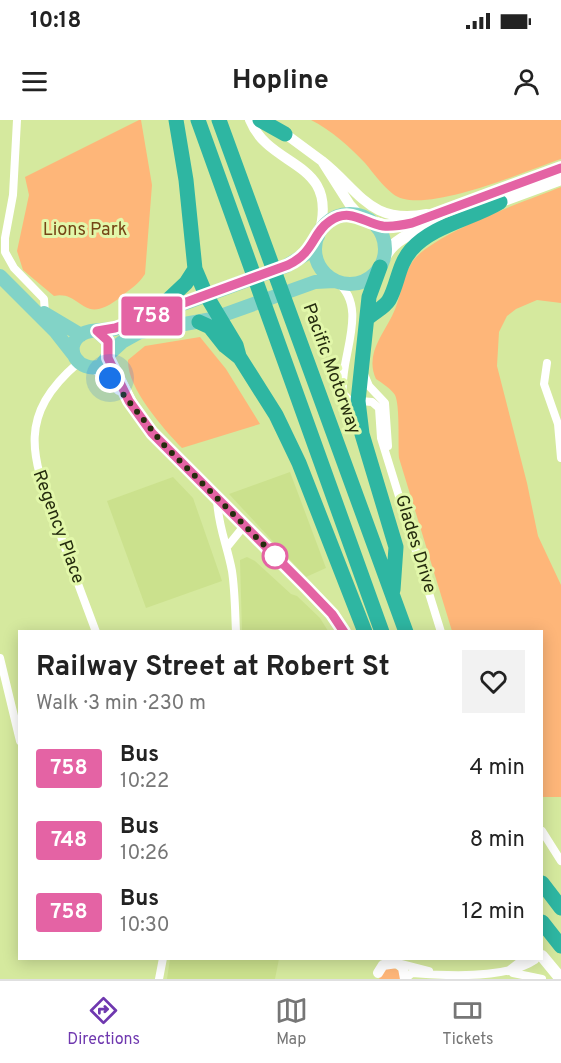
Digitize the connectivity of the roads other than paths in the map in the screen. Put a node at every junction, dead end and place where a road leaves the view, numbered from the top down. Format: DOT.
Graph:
graph roads {
  1 [pos="17,120"];
  2 [pos="176,120"];
  3 [pos="198,120"];
  4 [pos="219,120"];
  5 [pos="250,120"];
  6 [pos="260,120"];
  7 [pos="268,120"];
  8 [pos="285,134"];
  9 [pos="322,161"];
  10 [pos="561,168"];
  11 [pos="561,179"];
  12 [pos="500,202"];
  13 [pos="447,210"];
  14 [pos="364,218"];
  15 [pos="318,235"];
  16 [pos="381,264"];
  17 [pos="195,269"];
  18 [pos="0,276"];
  19 [pos="336,281"];
  20 [pos="206,295"];
  21 [pos="31,307"];
  22 [pos="45,313"];
  23 [pos="226,314"];
  24 [pos="151,316"];
  25 [pos="368,318"];
  26 [pos="199,322"];
  27 [pos="97,331"];
  28 [pos="81,334"];
  29 [pos="109,356"];
  30 [pos="240,358"];
  31 [pos="76,359"];
  32 [pos="361,362"];
  33 [pos="547,363"];
  34 [pos="95,368"];
  35 [pos="129,401"];
  36 [pos="358,401"];
  37 [pos="389,456"];
  38 [pos="561,458"];
  39 [pos="217,499"];
  40 [pos="244,526"];
  41 [pos="227,547"];
  42 [pos="392,596"];
  43 [pos="95,630"];
  44 [pos="236,630"];
  45 [pos="343,630"];
  46 [pos="364,630"];
  47 [pos="381,630"];
  48 [pos="405,630"];
  49 [pos="440,630"];
  50 [pos="0,658"];
  51 [pos="18,733"];
  52 [pos="543,833"];
  53 [pos="561,861"];
  54 [pos="543,884"];
  55 [pos="561,908"];
  56 [pos="543,923"];
  57 [pos="561,946"];
  58 [pos="163,960"];
  59 [pos="513,960"];
  60 [pos="532,960"];
  61 [pos="536,960"];
  62 [pos="537,960"];
  63 [pos="395,965"];
  64 [pos="509,971"];
  65 [pos="378,976"];
  66 [pos="456,976"];
  67 [pos="159,979"];
  68 [pos="542,979"];
  69 [pos="551,979"];
  70 [pos="561,979"];
  1 -- 22 [label="street"];
  2 -- 17 [label="highway"];
  3 -- 47 [label="highway"];
  4 -- 42 [label="highway, Pacific Motorway"];
  5 -- 15 [label="street"];
  6 -- 8 [label="highway"];
  7 -- 8 [label="street"];
  8 -- 9 [label="street"];
  9 -- 13 [label="street"];
  9 -- 14 [label="street"];
  10 -- 13 [label="main road"];
  11 -- 12 [label="main road"];
  12 -- 16 [label="main road"];
  12 -- 25 [label="highway"];
  13 -- 14 [label="main road"];
  14 -- 15 [label="main road"];
  14 -- 16 [label="main road"];
  15 -- 19 [label="main road"];
  15 -- 20 [label="main road"];
  16 -- 19 [label="main road"];
  16 -- 25 [label="highway"];
  17 -- 20 [label="highway"];
  17 -- 24 [label="highway"];
  18 -- 21 [label="main road"];
  19 -- 23 [label="main road"];
  19 -- 36 [label="street"];
  20 -- 23 [label="highway"];
  20 -- 24 [label="main road"];
  21 -- 22 [label="main road"];
  21 -- 31 [label="main road"];
  22 -- 28 [label="main road"];
  23 -- 26 [label="main road"];
  23 -- 30 [label="highway"];
  24 -- 27 [label="main road"];
  25 -- 32 [label="highway"];
  26 -- 29 [label="main road"];
  26 -- 30 [label="highway"];
  27 -- 28 [label="main road"];
  27 -- 29 [label="main road"];
  28 -- 31 [label="main road"];
  29 -- 34 [label="main road"];
  29 -- 35 [label="main road"];
  30 -- 46 [label="highway"];
  31 -- 34 [label="main road"];
  31 -- 43 [label="street, Regency Place"];
  32 -- 36 [label="highway"];
  32 -- 37 [label="street, Glades Drive"];
  33 -- 38 [label="street"];
  34 -- 35 [label="main road"];
  35 -- 39 [label="main road"];
  36 -- 37 [label="street, Glades Drive"];
  36 -- 42 [label="highway"];
  37 -- 49 [label="street, Glades Drive"];
  39 -- 40 [label="main road"];
  39 -- 41 [label="street"];
  40 -- 41 [label="street"];
  40 -- 45 [label="main road"];
  41 -- 44 [label="street"];
  42 -- 48 [label="highway, Pacific Motorway"];
  50 -- 51 [label="street"];
  52 -- 53 [label="street"];
  54 -- 55 [label="highway"];
  56 -- 57 [label="highway"];
  58 -- 67 [label="street"];
  59 -- 64 [label="street"];
  60 -- 64 [label="street"];
  61 -- 69 [label="main road"];
  62 -- 70 [label="main road"];
  63 -- 65 [label="street"];
  63 -- 66 [label="street"];
  63 -- 66 [label="street"];
  64 -- 66 [label="street"];
  64 -- 68 [label="street"];
}
